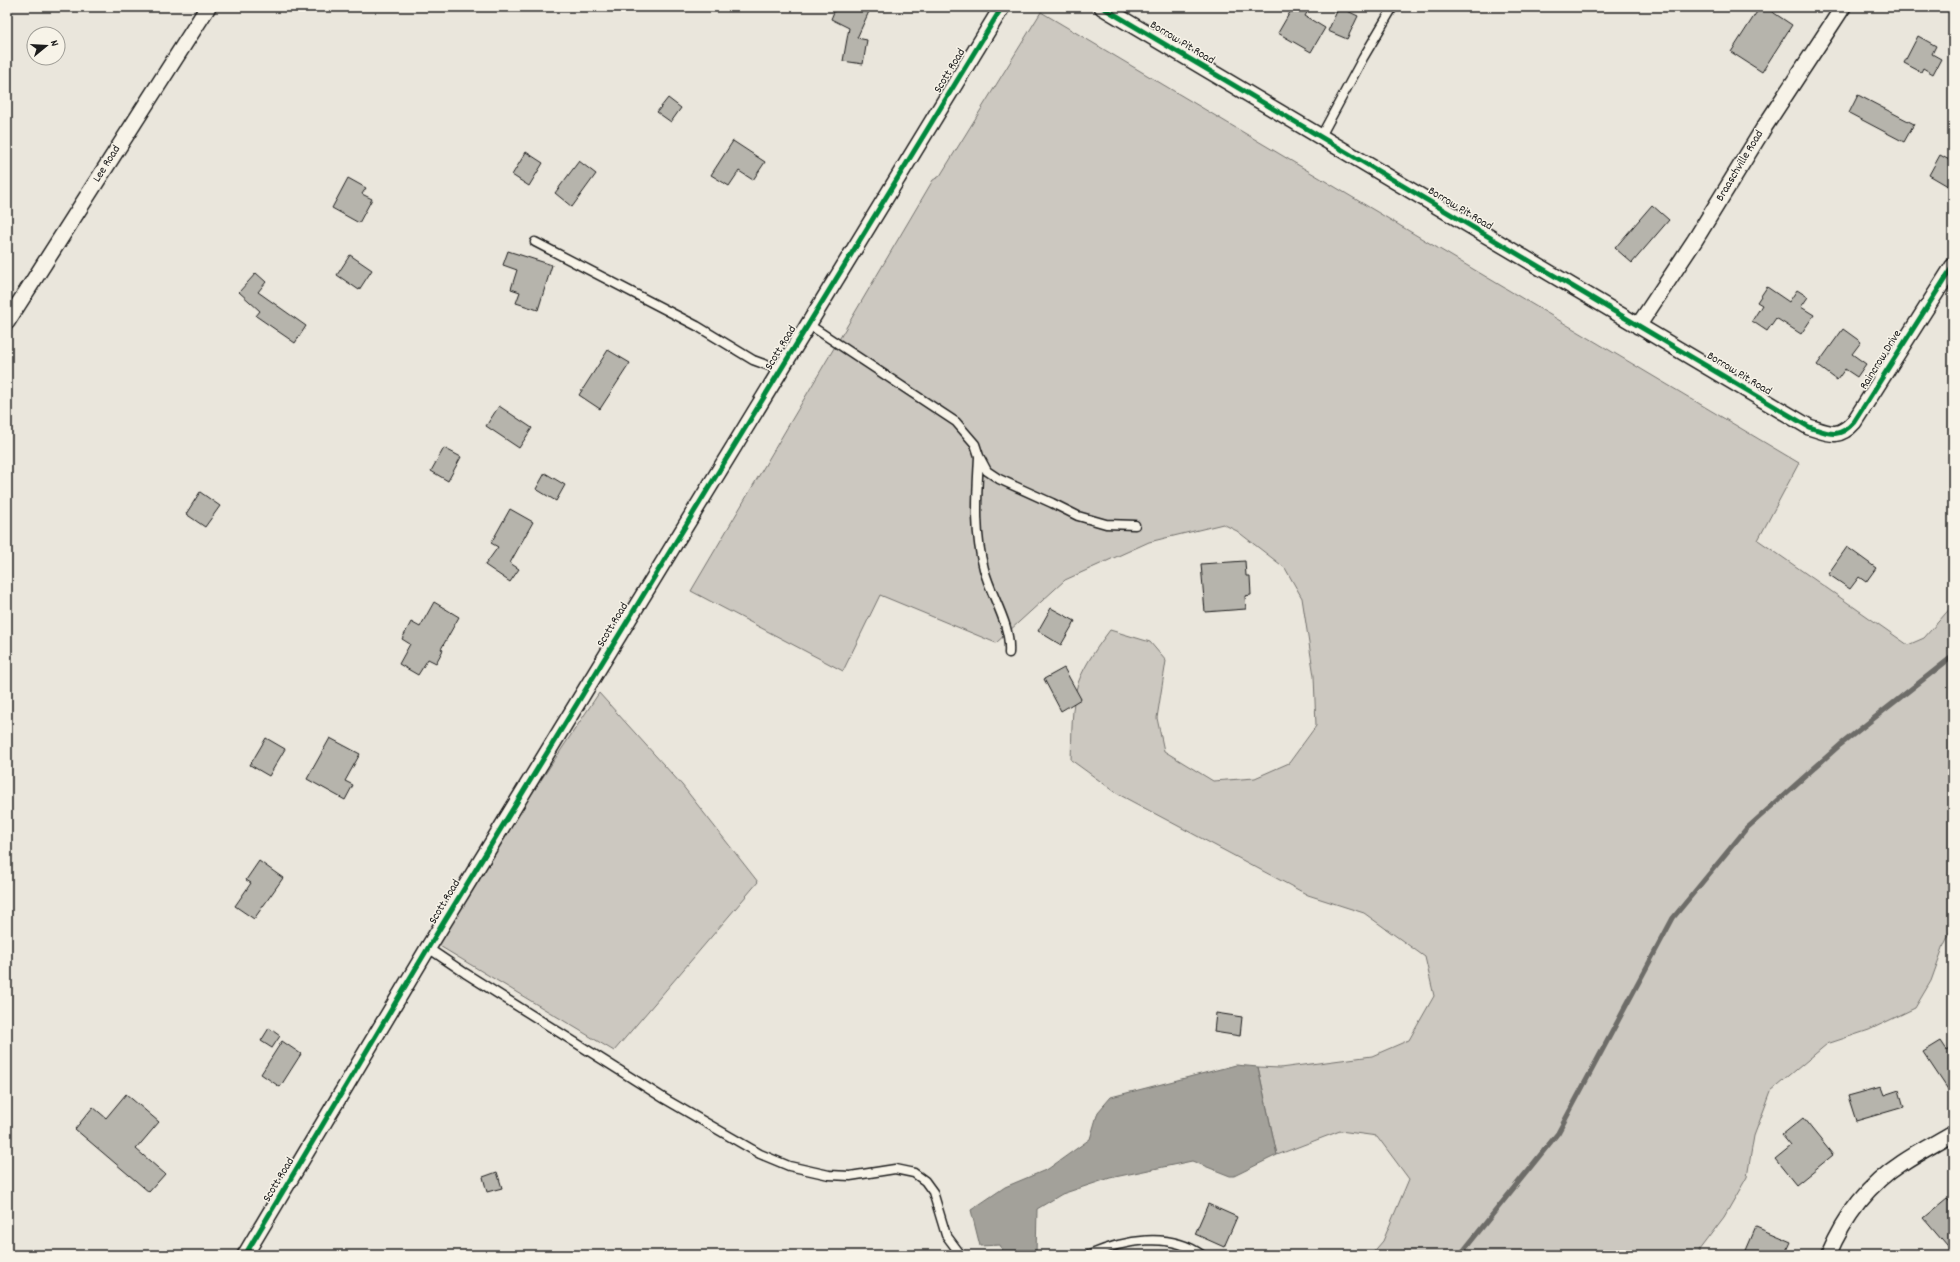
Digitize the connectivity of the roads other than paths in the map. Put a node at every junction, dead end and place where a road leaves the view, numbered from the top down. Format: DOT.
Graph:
graph roads {
  1 [pos="208,7"];
  2 [pos="1002,7"];
  3 [pos="1102,7"];
  4 [pos="1393,7"];
  5 [pos="1843,7"];
  6 [pos="1320,138"];
  7 [pos="535,242"];
  8 [pos="1953,266"];
  9 [pos="7,322"];
  10 [pos="808,324"];
  11 [pos="1638,326"];
  12 [pos="780,370"];
  13 [pos="1809,427"];
  14 [pos="979,456"];
  15 [pos="1135,525"];
  16 [pos="1009,653"];
  17 [pos="428,948"];
  18 [pos="1953,1133"];
  19 [pos="246,1255"];
  20 [pos="960,1255"];
  21 [pos="1089,1255"];
  22 [pos="1202,1255"];
  23 [pos="1828,1255"];
  1 -- 9 [label="street, Lee Road"];
  2 -- 10 [label="street, Scott Road"];
  3 -- 6 [label="street, Borrow Pit Road"];
  4 -- 6 [label="lane"];
  5 -- 11 [label="street, Braaschville Road"];
  6 -- 11 [label="street, Borrow Pit Road"];
  7 -- 12 [label="lane"];
  8 -- 13 [label="street, Raincrow Drive"];
  10 -- 12 [label="street, Scott Road"];
  10 -- 14 [label="lane"];
  11 -- 13 [label="street, Borrow Pit Road"];
  12 -- 17 [label="street, Scott Road"];
  14 -- 15 [label="lane"];
  14 -- 16 [label="lane"];
  17 -- 19 [label="street, Scott Road"];
  17 -- 20 [label="lane"];
  18 -- 23 [label="street"];
  21 -- 22 [label="lane"];
}
